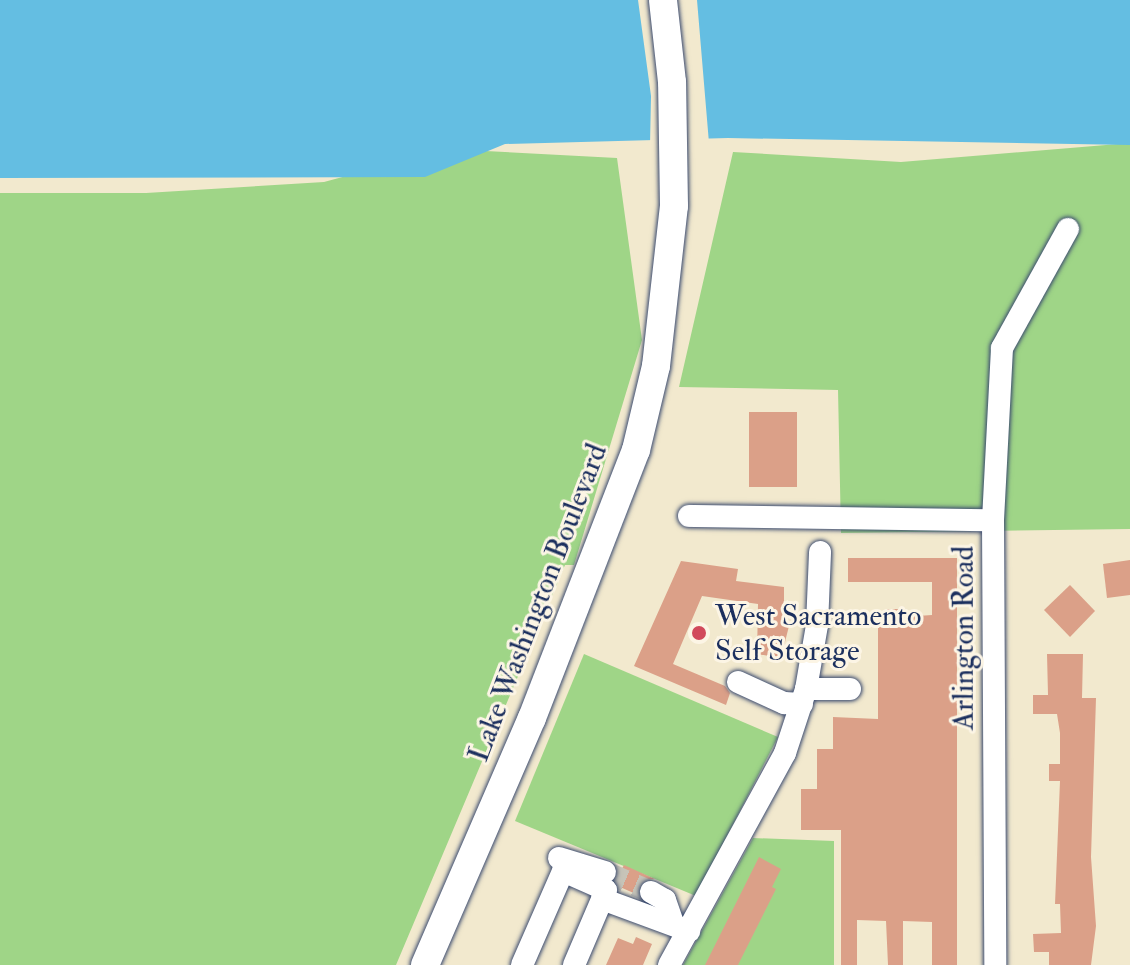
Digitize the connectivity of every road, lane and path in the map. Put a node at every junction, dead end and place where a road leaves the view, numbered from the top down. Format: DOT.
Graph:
graph roads {
  1 [pos="663,0"];
  2 [pos="1068,229"];
  3 [pos="689,516"];
  4 [pos="993,520"];
  5 [pos="820,552"];
  6 [pos="738,682"];
  7 [pos="850,689"];
  8 [pos="804,696"];
  9 [pos="605,872"];
  10 [pos="651,892"];
  11 [pos="553,894"];
  12 [pos="602,899"];
  13 [pos="681,927"];
  14 [pos="439,932"];
  15 [pos="425,965"];
  16 [pos="442,965"];
  17 [pos="522,965"];
  18 [pos="574,965"];
  19 [pos="669,965"];
  20 [pos="995,965"];
  1 -- 14 [label="main road, Lake Washington Boulevard"];
  2 -- 4 [label="street"];
  3 -- 4 [label="street, Arlington Road"];
  4 -- 20 [label="street, Arlington Road"];
  5 -- 8 [label="street"];
  6 -- 8 [label="street"];
  7 -- 8 [label="street"];
  8 -- 13 [label="street"];
  9 -- 11 [label="street"];
  10 -- 13 [label="street"];
  11 -- 12 [label="street"];
  11 -- 17 [label="street"];
  12 -- 13 [label="street"];
  12 -- 18 [label="street"];
  13 -- 19 [label="street"];
  14 -- 15 [label="main road, Lake Washington Boulevard"];
  14 -- 16 [label="street"];
}
